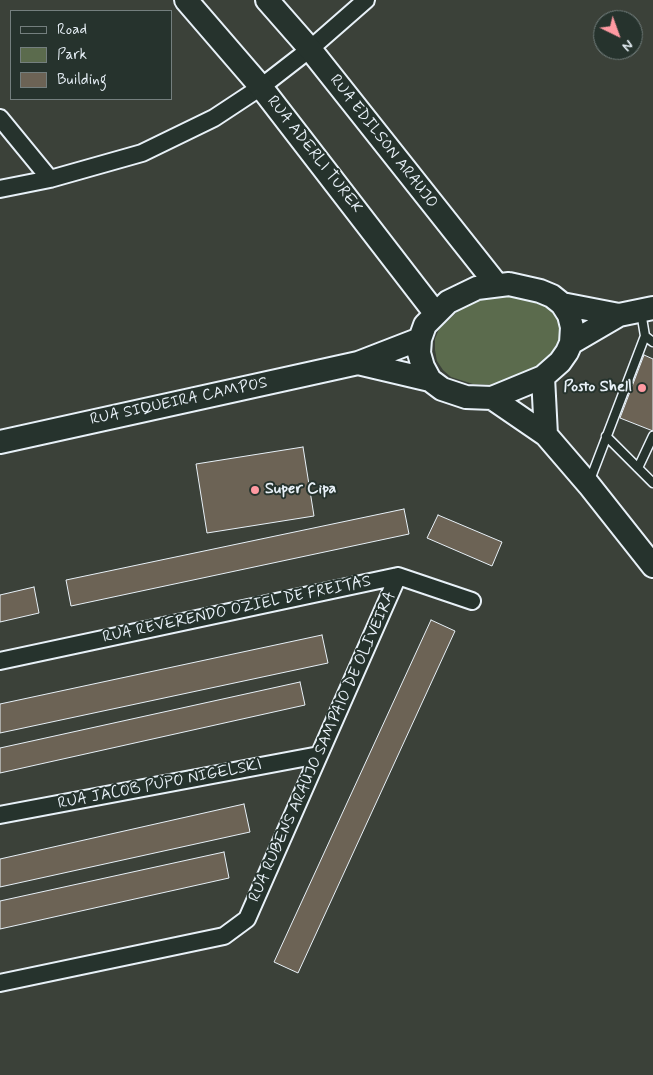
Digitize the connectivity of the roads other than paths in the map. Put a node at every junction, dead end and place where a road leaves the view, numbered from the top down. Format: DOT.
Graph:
graph roads {
  1 [pos="186,0"];
  2 [pos="267,0"];
  3 [pos="366,0"];
  4 [pos="310,49"];
  5 [pos="261,87"];
  6 [pos="0,118"];
  7 [pos="50,178"];
  8 [pos="0,188"];
  9 [pos="497,285"];
  10 [pos="562,304"];
  11 [pos="647,309"];
  12 [pos="436,314"];
  13 [pos="619,315"];
  14 [pos="645,336"];
  15 [pos="420,338"];
  16 [pos="653,342"];
  17 [pos="571,343"];
  18 [pos="358,363"];
  19 [pos="543,377"];
  20 [pos="430,380"];
  21 [pos="492,398"];
  22 [pos="546,435"];
  23 [pos="606,436"];
  24 [pos="653,436"];
  25 [pos="0,442"];
  26 [pos="638,468"];
  27 [pos="653,483"];
  28 [pos="589,485"];
  29 [pos="653,566"];
  30 [pos="398,576"];
  31 [pos="472,601"];
  32 [pos="0,661"];
  33 [pos="319,755"];
  34 [pos="0,815"];
  35 [pos="0,983"];
  1 -- 5 [label="main road, RUA ADERLI TUREK"];
  2 -- 4 [label="main road, RUA EDILSON ARAUJO"];
  3 -- 4 [label="street"];
  4 -- 5 [label="street"];
  4 -- 9 [label="main road, RUA EDILSON ARAUJO"];
  5 -- 7 [label="street"];
  5 -- 12 [label="main road, RUA ADERLI TUREK"];
  6 -- 7 [label="street"];
  7 -- 8 [label="street"];
  9 -- 10 [label="main road"];
  9 -- 12 [label="main road"];
  10 -- 13 [label="main road"];
  10 -- 17 [label="main road"];
  11 -- 13 [label="main road"];
  11 -- 14 [label="lane"];
  12 -- 15 [label="main road"];
  13 -- 17 [label="main road"];
  14 -- 16 [label="lane"];
  14 -- 23 [label="lane"];
  15 -- 18 [label="main road, RUA SIQUEIRA CAMPOS"];
  15 -- 20 [label="main road"];
  17 -- 19 [label="main road"];
  18 -- 20 [label="main road, RUA SIQUEIRA CAMPOS"];
  18 -- 25 [label="main road, RUA SIQUEIRA CAMPOS"];
  19 -- 21 [label="main road"];
  19 -- 22 [label="main road"];
  20 -- 21 [label="main road"];
  21 -- 22 [label="main road"];
  22 -- 28 [label="main road"];
  23 -- 26 [label="lane"];
  23 -- 28 [label="lane"];
  24 -- 26 [label="lane"];
  26 -- 27 [label="lane"];
  28 -- 29 [label="main road"];
  30 -- 31 [label="street"];
  30 -- 32 [label="street, RUA REVERENDO OZIEL DE FREITAS"];
  30 -- 33 [label="street, RUA RUBENS ARAUJO SAMPAIO DE OLIVEIRA"];
  33 -- 34 [label="street, RUA JACOB PUPO NIGELSKI"];
  33 -- 35 [label="street, RUA RUBENS ARAUJO SAMPAIO DE OLIVEIRA"];
}
